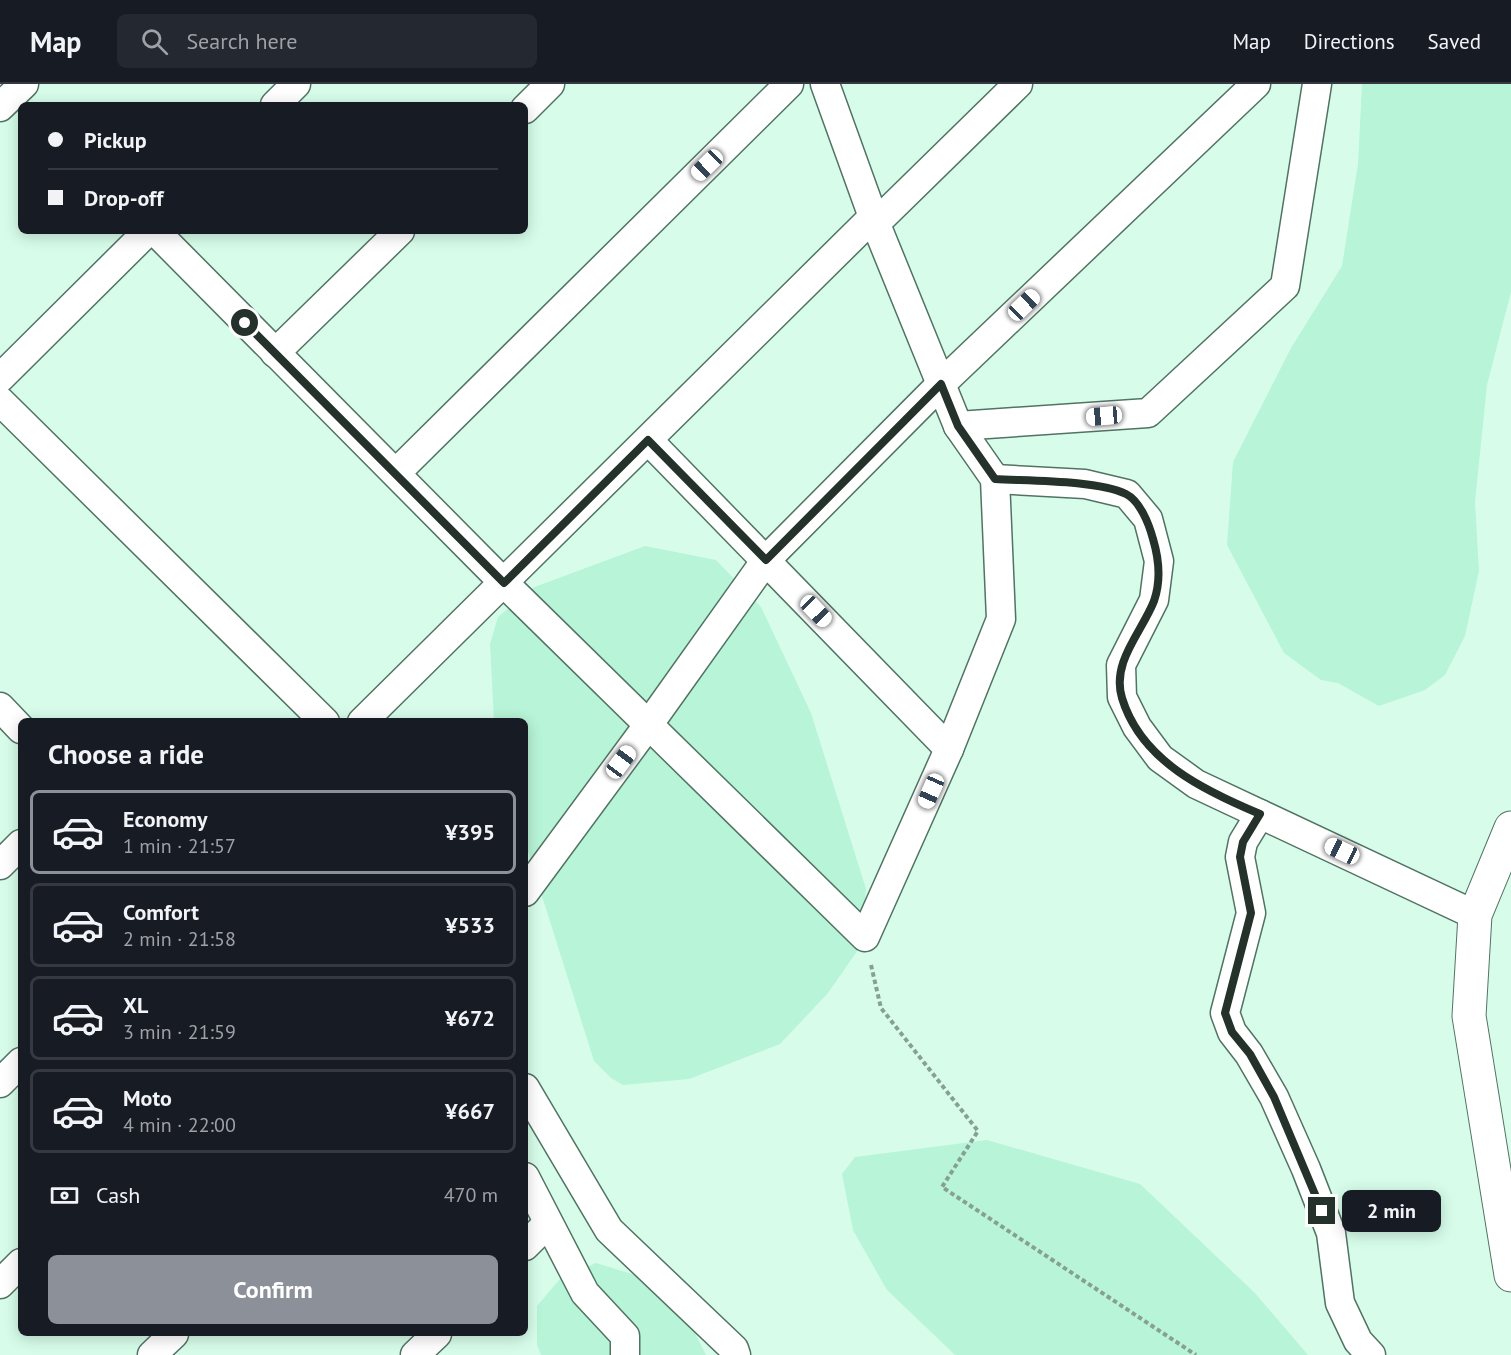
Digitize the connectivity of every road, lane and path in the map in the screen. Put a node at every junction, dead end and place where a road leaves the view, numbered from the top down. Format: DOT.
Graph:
graph roads {
  1 [pos="297,84"];
  2 [pos="550,84"];
  3 [pos="789,84"];
  4 [pos="825,84"];
  5 [pos="1018,84"];
  6 [pos="1256,84"];
  7 [pos="1317,84"];
  8 [pos="278,102"];
  9 [pos="528,106"];
  10 [pos="875,220"];
  11 [pos="145,234"];
  12 [pos="158,234"];
  13 [pos="397,234"];
  14 [pos="275,353"];
  15 [pos="0,378"];
  16 [pos="941,384"];
  17 [pos="0,401"];
  18 [pos="958,426"];
  19 [pos="648,440"];
  20 [pos="396,473"];
  21 [pos="995,479"];
  22 [pos="766,560"];
  23 [pos="504,583"];
  24 [pos="0,707"];
  25 [pos="321,718"];
  26 [pos="366,718"];
  27 [pos="649,724"];
  28 [pos="18,726"];
  29 [pos="949,749"];
  30 [pos="1260,814"];
  31 [pos="1511,828"];
  32 [pos="18,847"];
  33 [pos="0,865"];
  34 [pos="528,888"];
  35 [pos="1475,915"];
  36 [pos="865,937"];
  37 [pos="18,1065"];
  38 [pos="0,1083"];
  39 [pos="528,1093"];
  40 [pos="528,1183"];
  41 [pos="548,1223"];
  42 [pos="528,1243"];
  43 [pos="18,1266"];
  44 [pos="1511,1275"];
  45 [pos="0,1284"];
  46 [pos="172,1336"];
  47 [pos="435,1336"];
  48 [pos="152,1355"];
  49 [pos="415,1355"];
  50 [pos="625,1355"];
  51 [pos="736,1355"];
  52 [pos="1196,1355"];
  53 [pos="1371,1355"];
  1 -- 8 [label="street"];
  2 -- 9 [label="street"];
  3 -- 20 [label="street"];
  4 -- 10 [label="street"];
  5 -- 10 [label="street"];
  6 -- 16 [label="street"];
  7 -- 18 [label="street"];
  10 -- 16 [label="street"];
  10 -- 19 [label="street"];
  11 -- 15 [label="street"];
  12 -- 14 [label="street"];
  13 -- 14 [label="street"];
  14 -- 20 [label="street"];
  16 -- 18 [label="street"];
  16 -- 22 [label="street"];
  17 -- 25 [label="street"];
  18 -- 21 [label="street"];
  19 -- 22 [label="street"];
  19 -- 23 [label="street"];
  20 -- 23 [label="street"];
  21 -- 29 [label="street"];
  21 -- 30 [label="street"];
  22 -- 27 [label="street"];
  22 -- 29 [label="street"];
  23 -- 26 [label="street"];
  23 -- 27 [label="street"];
  24 -- 28 [label="street"];
  27 -- 34 [label="street"];
  27 -- 36 [label="street"];
  29 -- 36 [label="street"];
  30 -- 35 [label="street"];
  30 -- 53 [label="street"];
  31 -- 35 [label="street"];
  32 -- 33 [label="street"];
  35 -- 44 [label="street"];
  36 -- 52 [label="path"];
  37 -- 38 [label="street"];
  39 -- 51 [label="street"];
  40 -- 41 [label="street"];
  41 -- 42 [label="street"];
  41 -- 50 [label="street"];
  43 -- 45 [label="street"];
  46 -- 48 [label="street"];
  47 -- 49 [label="street"];
}
